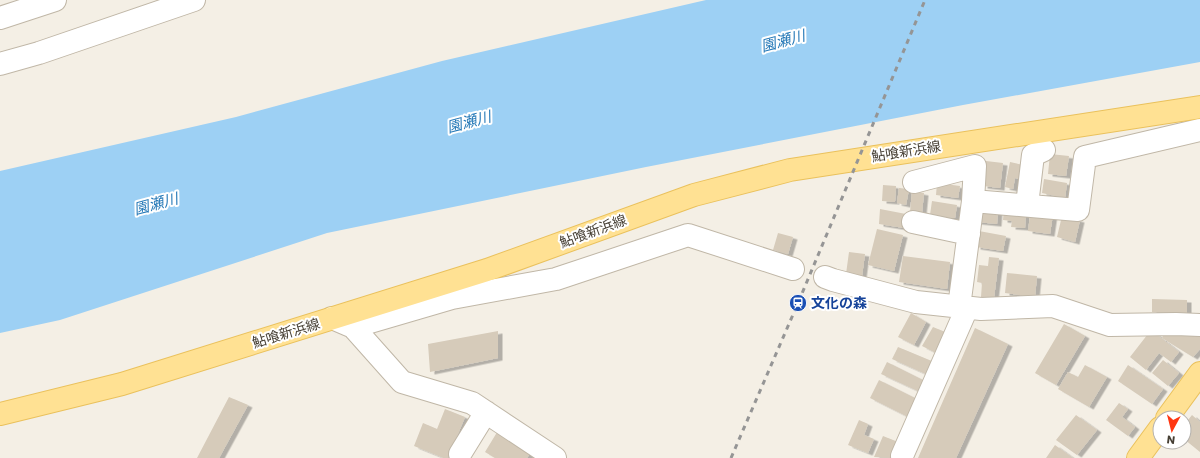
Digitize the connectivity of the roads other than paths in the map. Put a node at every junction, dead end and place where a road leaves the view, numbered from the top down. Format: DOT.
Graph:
graph roads {
  1 [pos="55,0"];
  2 [pos="194,0"];
  3 [pos="0,18"];
  4 [pos="0,64"];
  5 [pos="1200,107"];
  6 [pos="1200,130"];
  7 [pos="1044,150"];
  8 [pos="914,182"];
  9 [pos="973,200"];
  10 [pos="1027,205"];
  11 [pos="913,222"];
  12 [pos="968,234"];
  13 [pos="793,269"];
  14 [pos="825,277"];
  15 [pos="963,307"];
  16 [pos="332,318"];
  17 [pos="1200,325"];
  18 [pos="353,327"];
  19 [pos="1200,373"];
  20 [pos="1173,410"];
  21 [pos="486,412"];
  22 [pos="0,414"];
  23 [pos="1152,440"];
  24 [pos="460,454"];
  25 [pos="902,456"];
  26 [pos="1140,457"];
  27 [pos="555,458"];
  1 -- 3 [label="street"];
  2 -- 4 [label="street"];
  5 -- 16 [label="main road, 鮎喰新浜線"];
  6 -- 10 [label="street"];
  7 -- 10 [label="street"];
  8 -- 9 [label="street"];
  9 -- 10 [label="street"];
  9 -- 12 [label="street"];
  11 -- 12 [label="street"];
  12 -- 15 [label="street"];
  13 -- 18 [label="street"];
  14 -- 15 [label="street"];
  15 -- 17 [label="street"];
  15 -- 25 [label="street"];
  16 -- 18 [label="street"];
  16 -- 22 [label="main road, 鮎喰新浜線"];
  18 -- 21 [label="street"];
  19 -- 20 [label="main road"];
  21 -- 24 [label="street"];
  21 -- 27 [label="street"];
  23 -- 26 [label="main road"];
}
